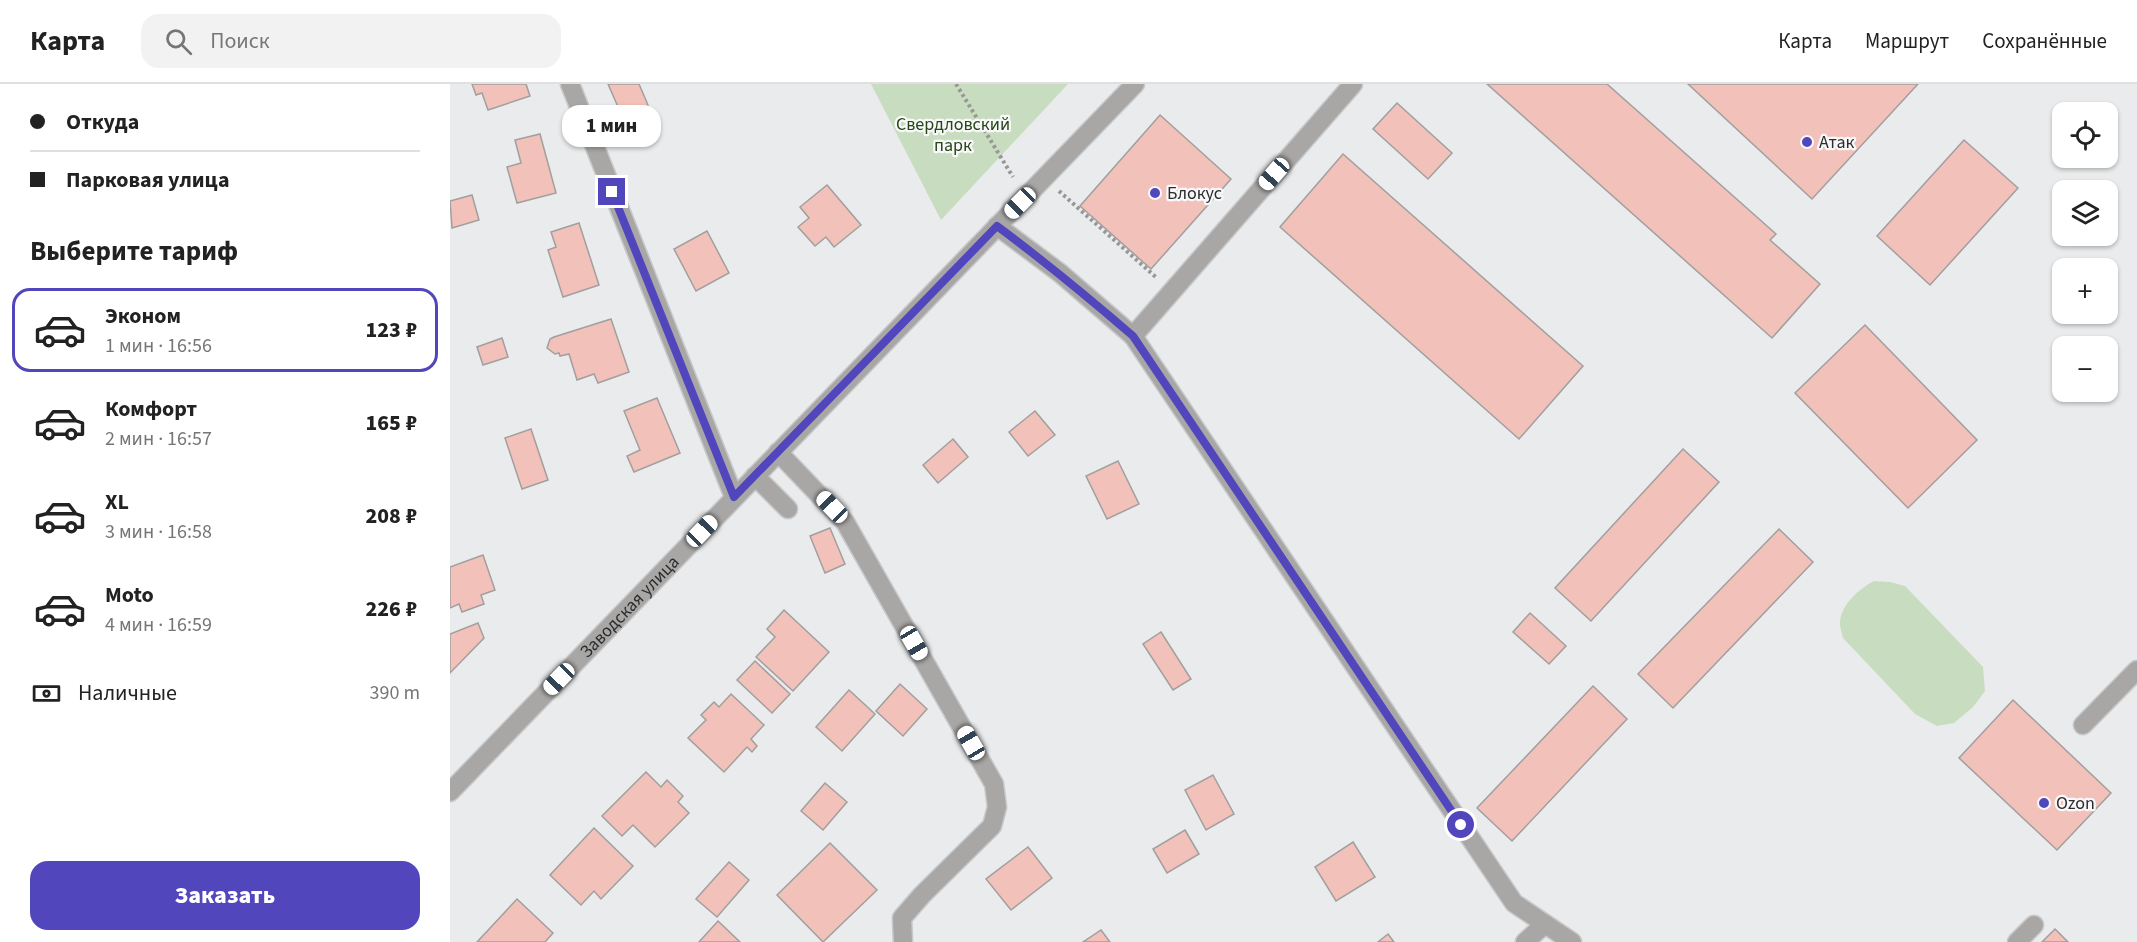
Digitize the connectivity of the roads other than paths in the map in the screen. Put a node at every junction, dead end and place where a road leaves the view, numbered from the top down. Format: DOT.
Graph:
graph roads {
  1 [pos="570,84"];
  2 [pos="1135,84"];
  3 [pos="1353,84"];
  4 [pos="997,226"];
  5 [pos="1133,336"];
  6 [pos="778,452"];
  7 [pos="755,476"];
  8 [pos="734,497"];
  9 [pos="788,509"];
  10 [pos="2137,670"];
  11 [pos="2083,725"];
  12 [pos="457,773"];
  13 [pos="450,792"];
  14 [pos="1545,924"];
  15 [pos="2034,925"];
  16 [pos="903,942"];
  17 [pos="1525,942"];
  18 [pos="1572,942"];
  19 [pos="2017,942"];
  1 -- 8 [label="street"];
  2 -- 4 [label="street, Заводская улица"];
  3 -- 5 [label="street"];
  4 -- 5 [label="street"];
  4 -- 6 [label="street, Заводская улица"];
  5 -- 14 [label="street"];
  6 -- 7 [label="street, Заводская улица"];
  6 -- 16 [label="street"];
  7 -- 8 [label="street, Заводская улица"];
  7 -- 9 [label="street"];
  8 -- 12 [label="street, Заводская улица"];
  10 -- 11 [label="street"];
  12 -- 13 [label="street, Заводская улица"];
  14 -- 17 [label="street"];
  14 -- 18 [label="street"];
  15 -- 19 [label="street"];
}
